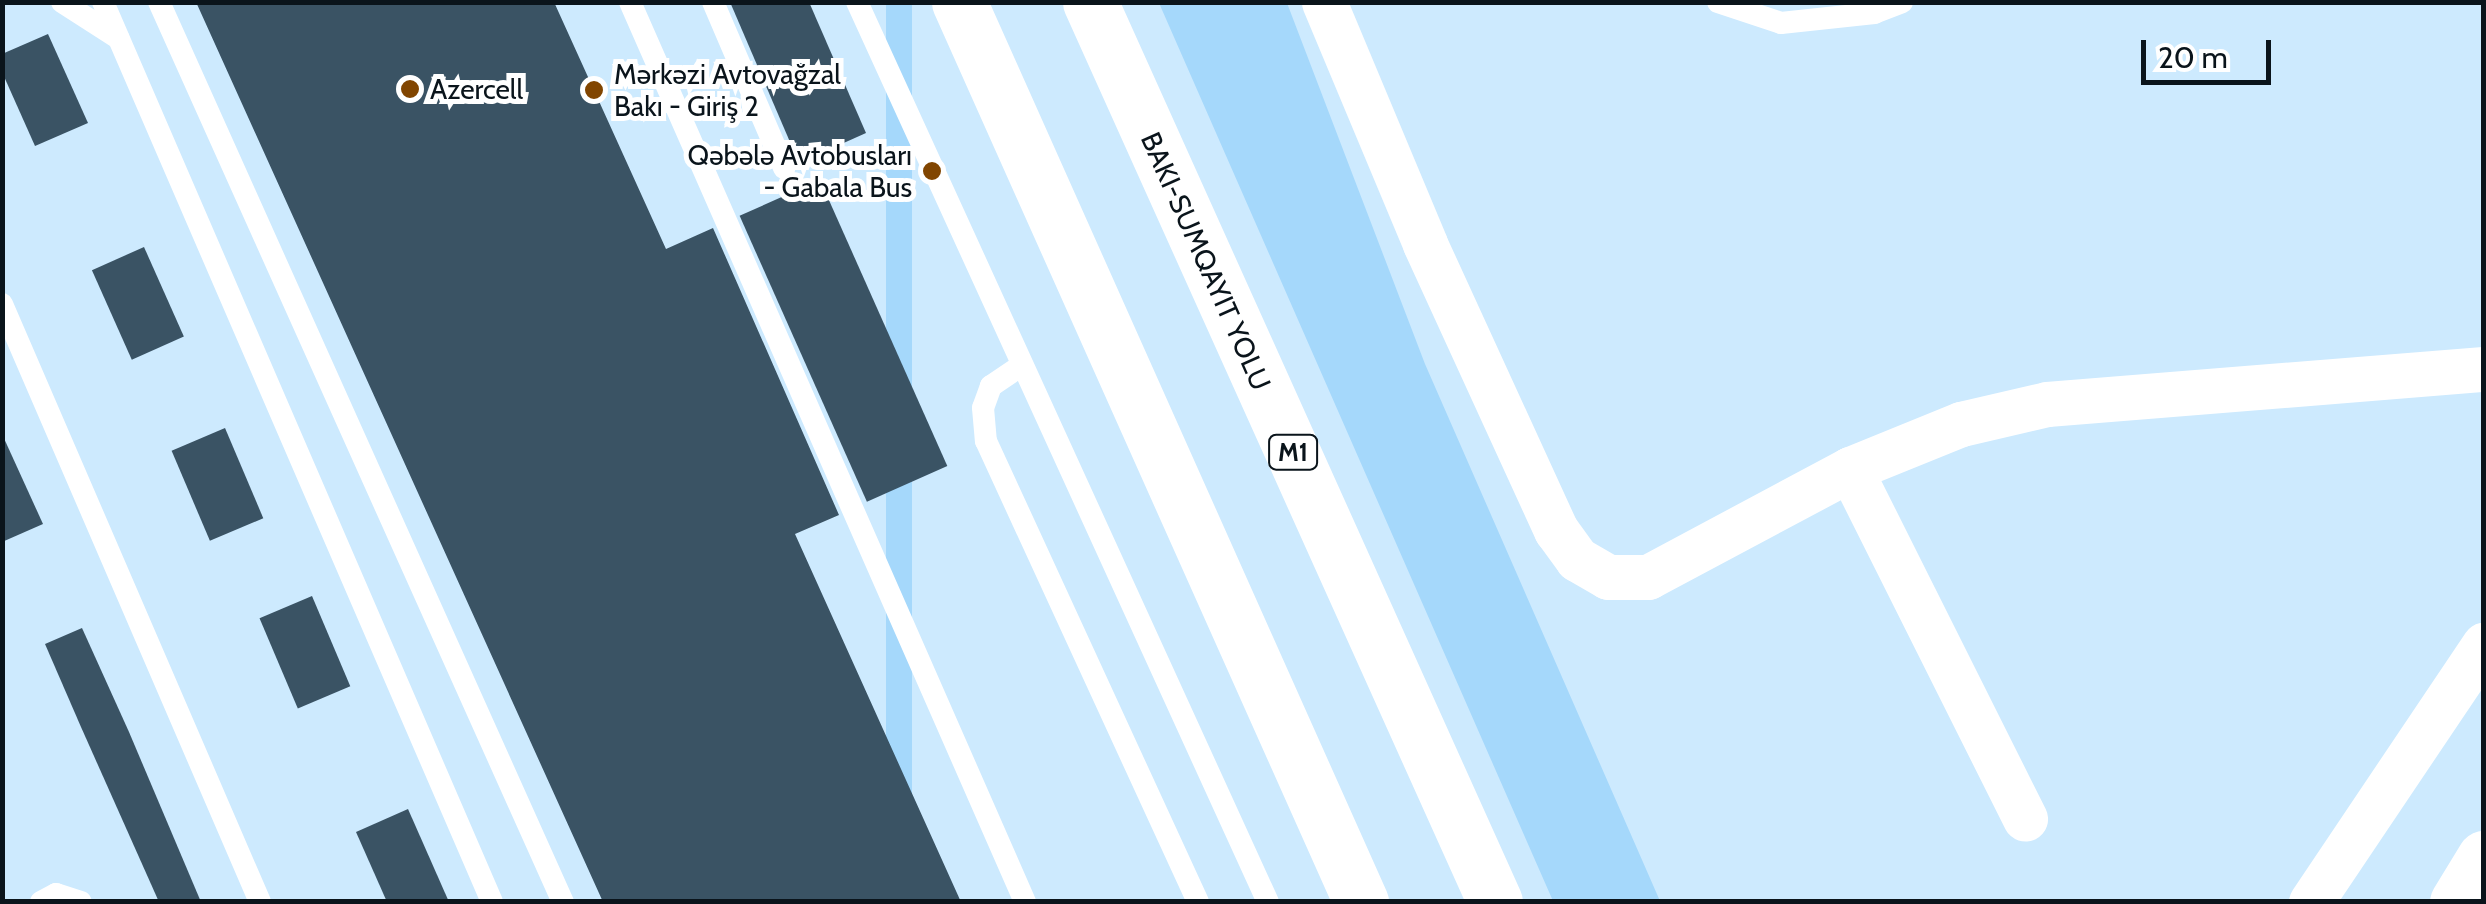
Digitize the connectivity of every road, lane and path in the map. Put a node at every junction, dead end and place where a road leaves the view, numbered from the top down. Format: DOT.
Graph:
graph roads {
  1 [pos="62,2"];
  2 [pos="104,2"];
  3 [pos="159,2"];
  4 [pos="630,2"];
  5 [pos="713,2"];
  6 [pos="857,2"];
  7 [pos="959,2"];
  8 [pos="1090,2"];
  9 [pos="1324,2"];
  10 [pos="1718,2"];
  11 [pos="1902,2"];
  12 [pos="119,39"];
  13 [pos="784,168"];
  14 [pos="2,304"];
  15 [pos="1019,367"];
  16 [pos="2484,368"];
  17 [pos="1850,469"];
  18 [pos="2484,645"];
  19 [pos="2025,819"];
  20 [pos="2484,858"];
  21 [pos="41,902"];
  22 [pos="80,902"];
  23 [pos="260,902"];
  24 [pos="492,902"];
  25 [pos="563,902"];
  26 [pos="1025,902"];
  27 [pos="1198,902"];
  28 [pos="1268,902"];
  29 [pos="1361,902"];
  30 [pos="1496,902"];
  31 [pos="2311,902"];
  32 [pos="2457,902"];
  1 -- 12 [label="lane"];
  2 -- 12 [label="lane"];
  3 -- 25 [label="lane"];
  4 -- 26 [label="lane"];
  5 -- 13 [label="lane"];
  6 -- 15 [label="lane"];
  7 -- 29 [label="highway"];
  8 -- 30 [label="highway, M1"];
  9 -- 17 [label="street"];
  10 -- 11 [label="lane"];
  12 -- 24 [label="lane"];
  14 -- 23 [label="lane"];
  15 -- 27 [label="lane"];
  15 -- 28 [label="lane"];
  16 -- 17 [label="street"];
  17 -- 19 [label="street"];
  18 -- 31 [label="street"];
  20 -- 32 [label="highway"];
  21 -- 22 [label="lane"];
}
